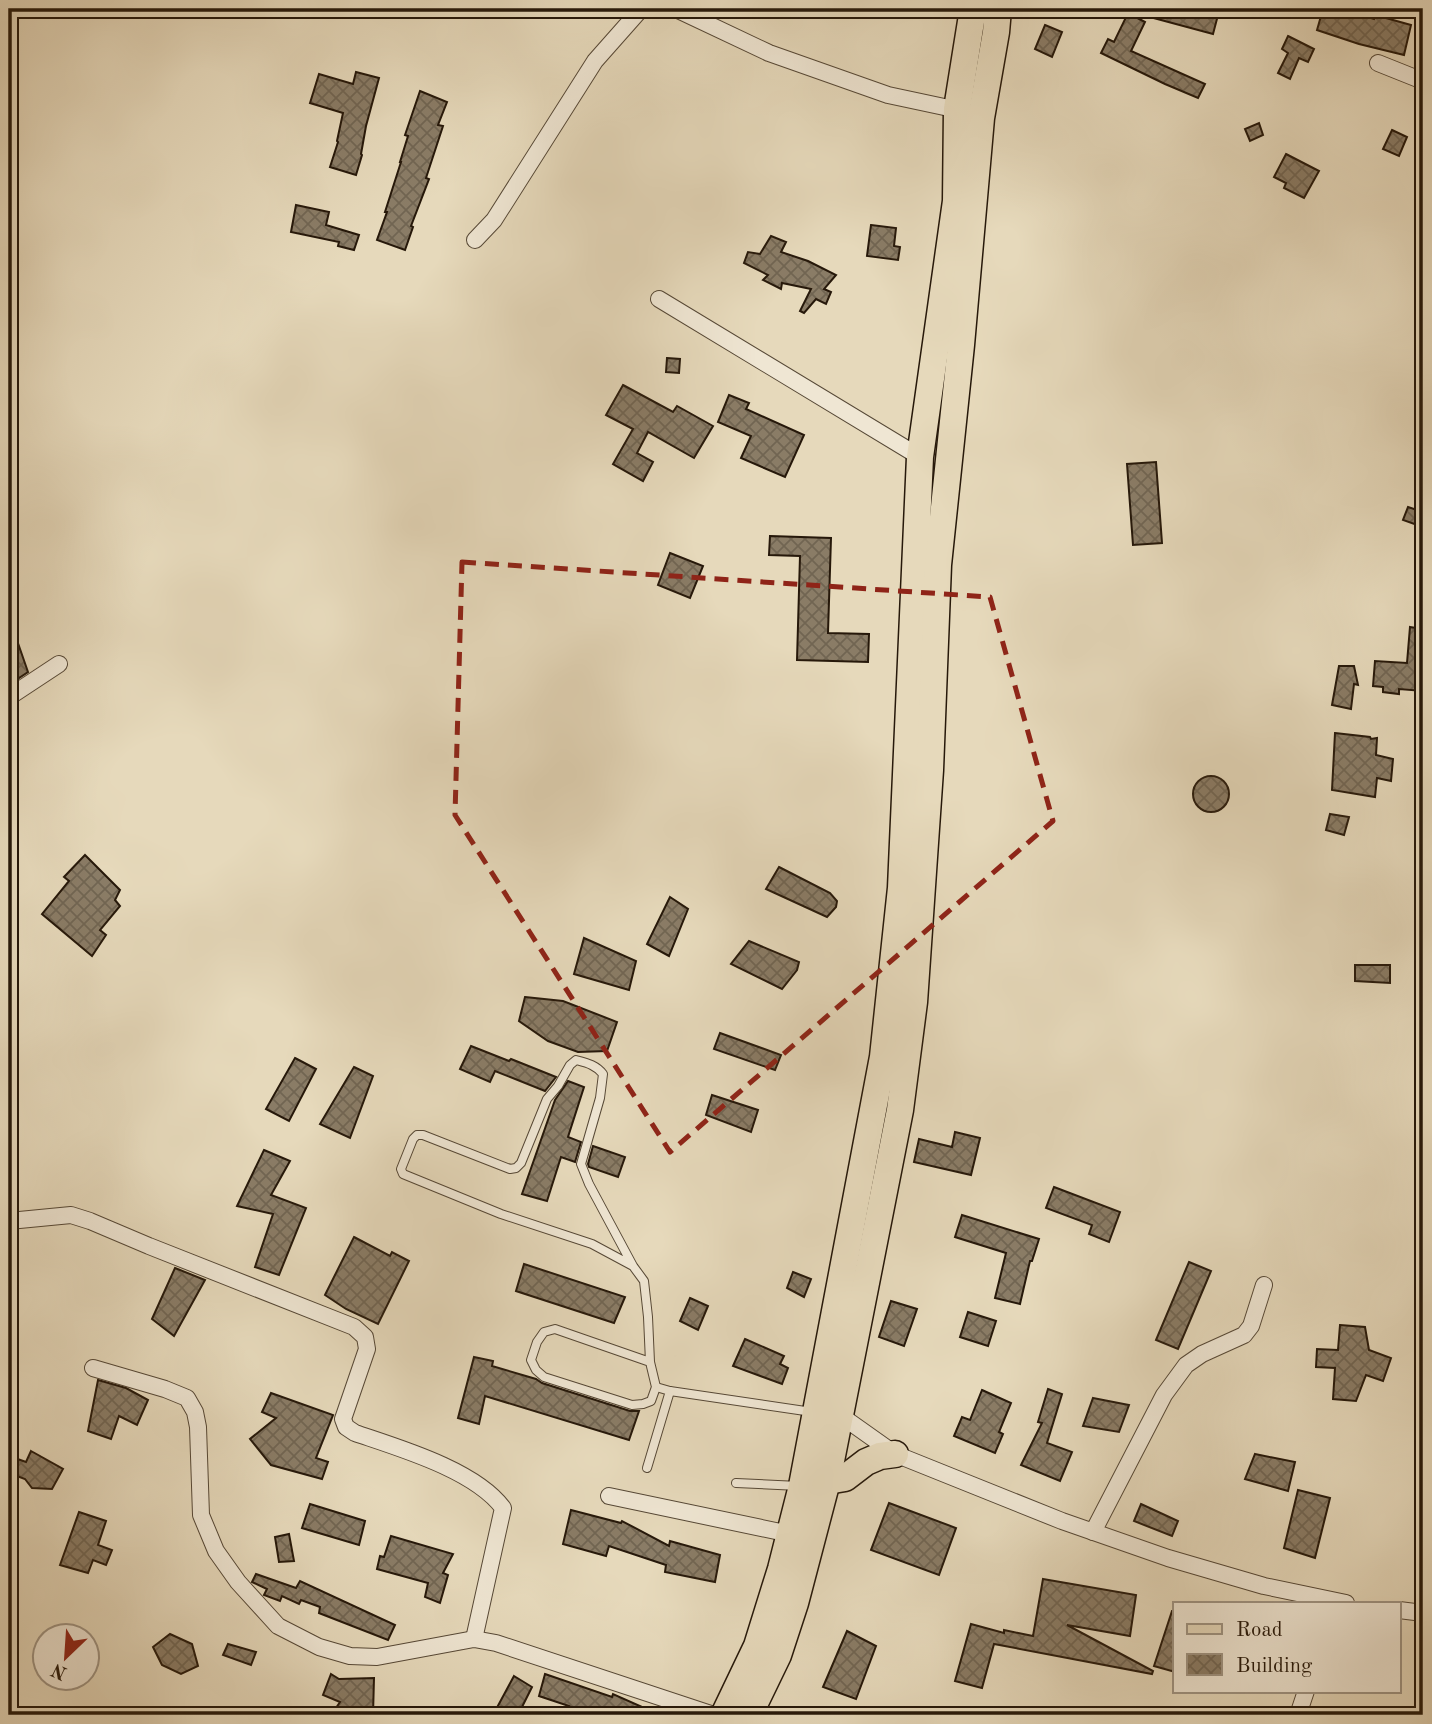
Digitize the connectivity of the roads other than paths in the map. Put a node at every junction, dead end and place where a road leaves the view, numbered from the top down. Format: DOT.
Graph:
graph roads {
  1 [pos="641,9"];
  2 [pos="677,9"];
  3 [pos="973,9"];
  4 [pos="998,9"];
  5 [pos="1378,63"];
  6 [pos="1423,81"];
  7 [pos="969,113"];
  8 [pos="475,240"];
  9 [pos="659,299"];
  10 [pos="920,457"];
  11 [pos="59,664"];
  12 [pos="9,696"];
  13 [pos="9,1221"];
  14 [pos="633,1266"];
  15 [pos="1264,1285"];
  16 [pos="650,1362"];
  17 [pos="93,1368"];
  18 [pos="656,1387"];
  19 [pos="670,1391"];
  20 [pos="828,1414"];
  21 [pos="895,1454"];
  22 [pos="647,1468"];
  23 [pos="736,1483"];
  24 [pos="814,1483"];
  25 [pos="609,1496"];
  26 [pos="1093,1532"];
  27 [pos="790,1534"];
  28 [pos="1333,1602"];
  29 [pos="1400,1610"];
  30 [pos="1423,1613"];
  31 [pos="474,1639"];
  32 [pos="1306,1692"];
  33 [pos="714,1715"];
  34 [pos="724,1715"];
  35 [pos="748,1715"];
  36 [pos="1298,1715"];
  1 -- 8 [label="street"];
  2 -- 7 [label="street"];
  3 -- 7 [label="main road"];
  4 -- 7 [label="main road"];
  5 -- 6 [label="street"];
  7 -- 10 [label="main road"];
  7 -- 20 [label="main road"];
  9 -- 10 [label="street"];
  10 -- 20 [label="main road"];
  11 -- 12 [label="street"];
  13 -- 31 [label="street"];
  14 -- 14 [label="lane"];
  14 -- 16 [label="lane"];
  15 -- 26 [label="street"];
  16 -- 18 [label="lane"];
  16 -- 18 [label="lane"];
  17 -- 31 [label="street"];
  18 -- 19 [label="lane"];
  19 -- 20 [label="lane"];
  19 -- 22 [label="lane"];
  20 -- 21 [label="street"];
  20 -- 24 [label="main road"];
  21 -- 24 [label="main road"];
  21 -- 26 [label="street"];
  23 -- 24 [label="lane"];
  24 -- 27 [label="main road"];
  24 -- 35 [label="main road"];
  25 -- 27 [label="street"];
  26 -- 28 [label="street"];
  27 -- 34 [label="main road"];
  29 -- 30 [label="street"];
  31 -- 33 [label="street"];
  32 -- 36 [label="street"];
}
